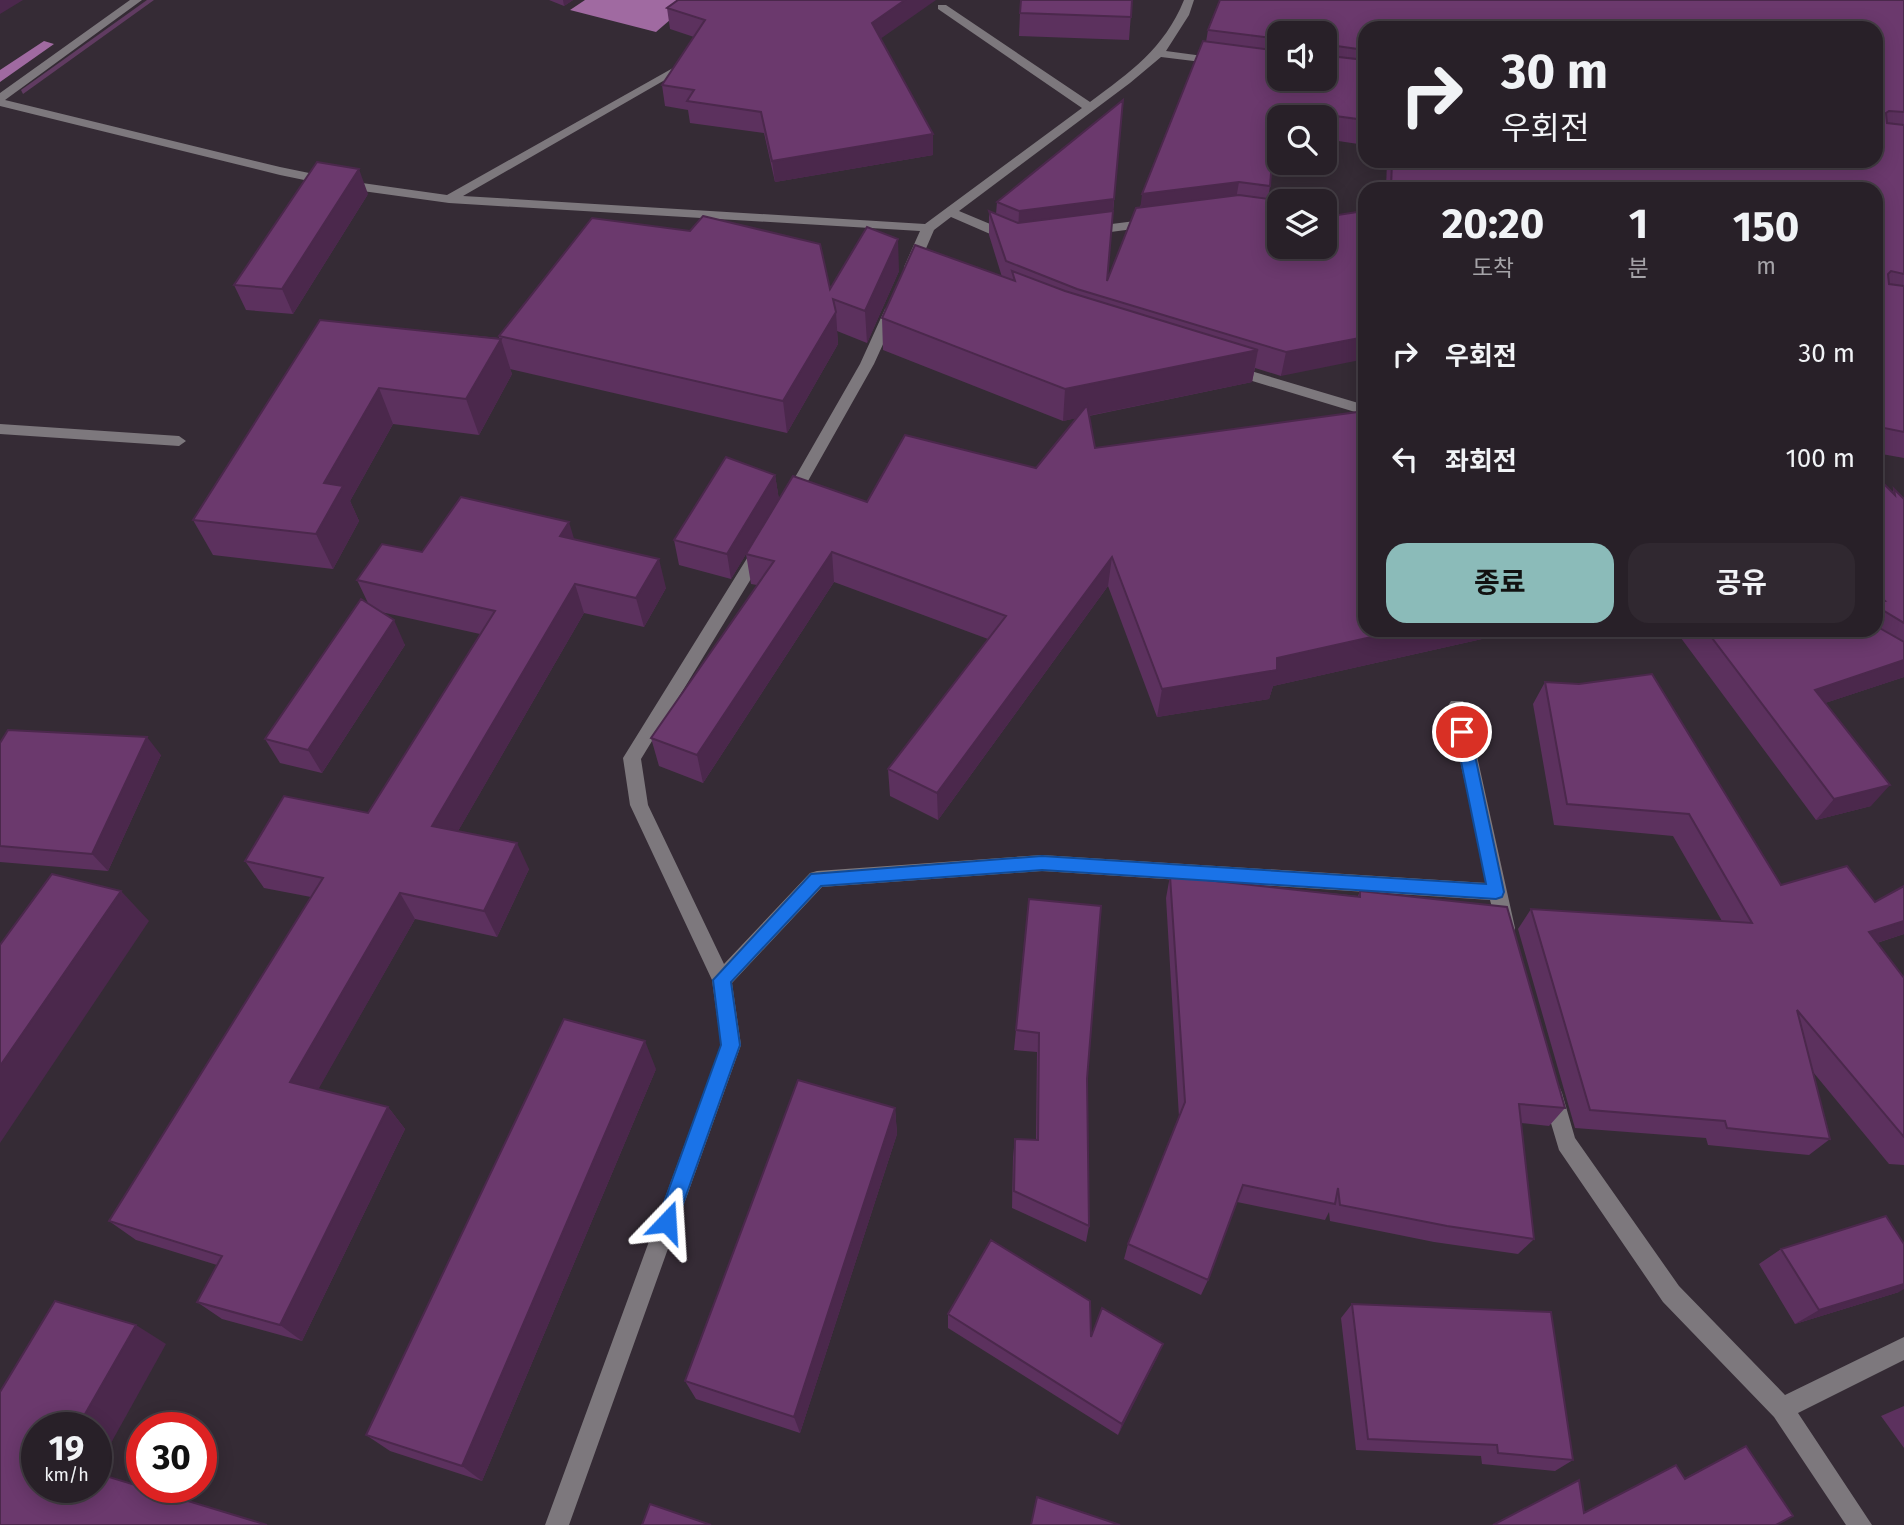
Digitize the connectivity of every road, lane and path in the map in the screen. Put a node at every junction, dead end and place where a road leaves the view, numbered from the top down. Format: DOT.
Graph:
graph roads {
  1 [pos="137,0"];
  2 [pos="1189,0"];
  3 [pos="942,7"];
  4 [pos="1159,53"];
  5 [pos="1226,62"];
  6 [pos="673,71"];
  7 [pos="0,100"];
  8 [pos="1090,108"];
  9 [pos="449,199"];
  10 [pos="950,212"];
  11 [pos="1235,212"];
  12 [pos="1267,217"];
  13 [pos="1167,221"];
  14 [pos="928,228"];
  15 [pos="1072,233"];
  16 [pos="1017,240"];
  17 [pos="1222,367"];
  18 [pos="1358,408"];
  19 [pos="0,429"];
  20 [pos="179,441"];
  21 [pos="1457,706"];
  22 [pos="1496,892"];
  23 [pos="1511,944"];
  24 [pos="722,980"];
  25 [pos="1548,1077"];
  26 [pos="1904,1348"];
  27 [pos="1782,1409"];
  28 [pos="557,1525"];
  29 [pos="1860,1525"];
  1 -- 7 [label="street"];
  2 -- 4 [label="street"];
  3 -- 8 [label="street"];
  4 -- 5 [label="street"];
  4 -- 8 [label="street"];
  6 -- 9 [label="street"];
  7 -- 9 [label="street"];
  8 -- 10 [label="street"];
  9 -- 14 [label="street"];
  10 -- 14 [label="street"];
  10 -- 16 [label="street"];
  11 -- 12 [label="street"];
  13 -- 15 [label="street"];
  14 -- 24 [label="street"];
  17 -- 18 [label="street"];
  19 -- 20 [label="street"];
  21 -- 22 [label="street"];
  22 -- 23 [label="street"];
  22 -- 24 [label="street"];
  24 -- 28 [label="street"];
  25 -- 27 [label="street"];
  26 -- 27 [label="street"];
  27 -- 29 [label="street"];
}
